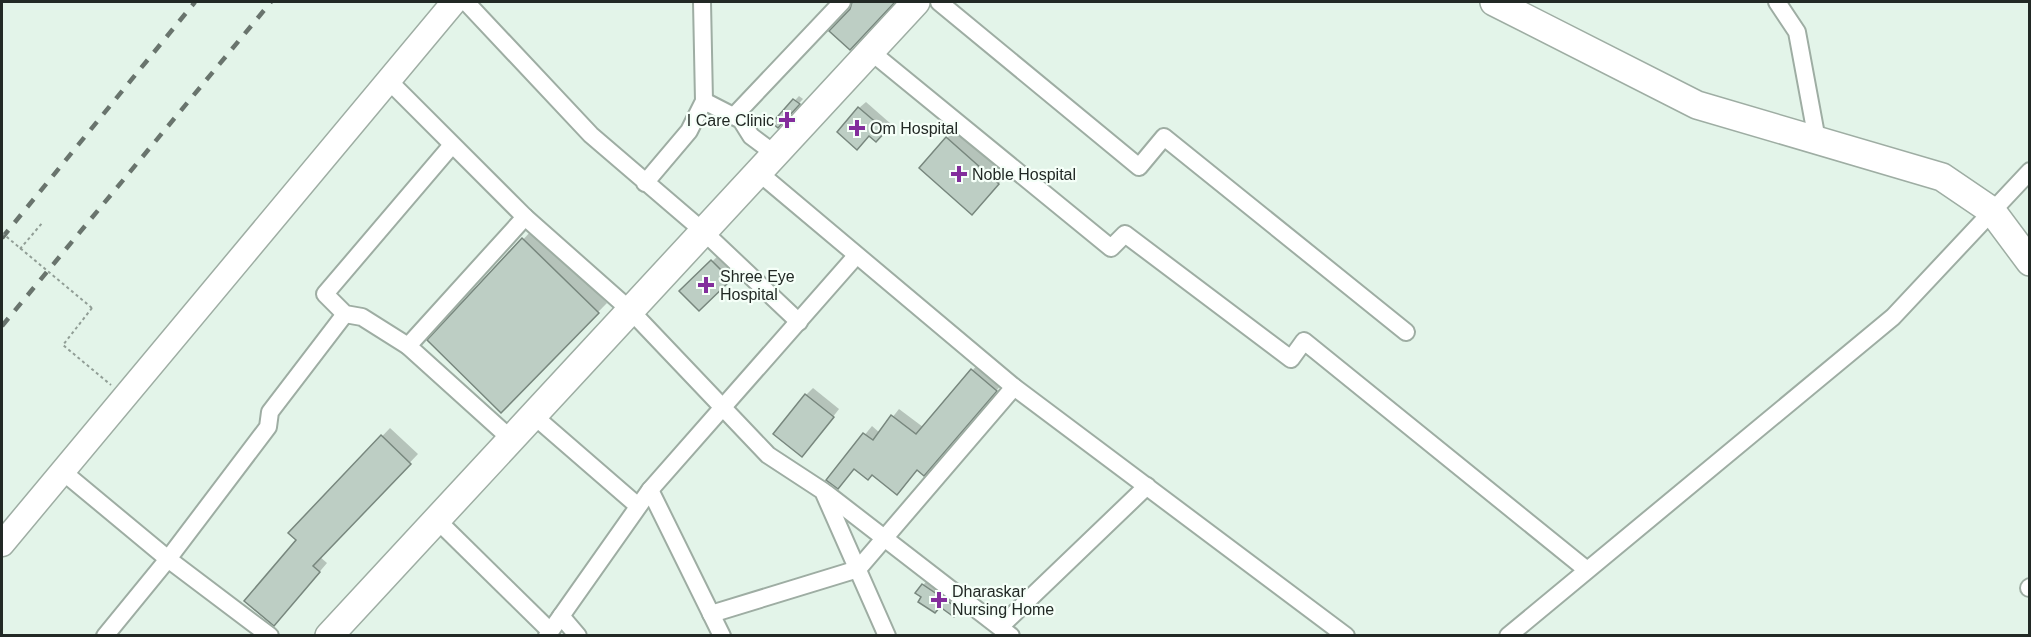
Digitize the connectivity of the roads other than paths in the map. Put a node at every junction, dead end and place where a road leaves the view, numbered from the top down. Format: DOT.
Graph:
graph roads {
  1 [pos="454,2"];
  2 [pos="466,2"];
  3 [pos="702,2"];
  4 [pos="842,2"];
  5 [pos="916,2"];
  6 [pos="939,2"];
  7 [pos="1494,2"];
  8 [pos="1777,2"];
  9 [pos="870,51"];
  10 [pos="388,80"];
  11 [pos="704,101"];
  12 [pos="735,115"];
  13 [pos="1817,140"];
  14 [pos="452,145"];
  15 [pos="766,163"];
  16 [pos="2030,171"];
  17 [pos="645,183"];
  18 [pos="1992,210"];
  19 [pos="525,217"];
  20 [pos="704,231"];
  21 [pos="856,256"];
  22 [pos="2030,262"];
  23 [pos="630,310"];
  24 [pos="345,314"];
  25 [pos="799,322"];
  26 [pos="1406,332"];
  27 [pos="408,346"];
  28 [pos="1014,387"];
  29 [pos="724,408"];
  30 [pos="533,415"];
  31 [pos="511,439"];
  32 [pos="62,471"];
  33 [pos="1147,486"];
  34 [pos="650,490"];
  35 [pos="823,491"];
  36 [pos="638,506"];
  37 [pos="436,520"];
  38 [pos="885,539"];
  39 [pos="2,544"];
  40 [pos="168,559"];
  41 [pos="858,569"];
  42 [pos="1587,570"];
  43 [pos="711,614"];
  44 [pos="561,616"];
  45 [pos="1006,631"];
  46 [pos="341,632"];
  47 [pos="548,633"];
  48 [pos="1342,634"];
  49 [pos="105,636"];
  50 [pos="270,636"];
  51 [pos="578,636"];
  52 [pos="722,636"];
  53 [pos="887,636"];
  54 [pos="1508,636"];
  1 -- 10 [label="street"];
  2 -- 17 [label="street"];
  3 -- 11 [label="street"];
  4 -- 12 [label="street"];
  5 -- 9 [label="main road"];
  6 -- 26 [label="street"];
  7 -- 13 [label="main road"];
  8 -- 13 [label="street"];
  9 -- 15 [label="main road"];
  9 -- 42 [label="street"];
  10 -- 14 [label="street"];
  10 -- 32 [label="street"];
  11 -- 12 [label="street"];
  11 -- 17 [label="street"];
  12 -- 15 [label="street"];
  13 -- 18 [label="main road"];
  14 -- 19 [label="street"];
  14 -- 24 [label="street"];
  15 -- 20 [label="main road"];
  15 -- 21 [label="street"];
  16 -- 18 [label="street"];
  17 -- 20 [label="street"];
  18 -- 22 [label="main road"];
  18 -- 42 [label="street"];
  19 -- 23 [label="street"];
  19 -- 27 [label="street"];
  20 -- 23 [label="main road"];
  20 -- 25 [label="street"];
  21 -- 25 [label="street"];
  21 -- 28 [label="street"];
  23 -- 29 [label="street"];
  23 -- 30 [label="main road"];
  24 -- 27 [label="street"];
  24 -- 40 [label="street"];
  25 -- 29 [label="street"];
  27 -- 31 [label="street"];
  28 -- 33 [label="street"];
  28 -- 38 [label="street"];
  29 -- 34 [label="street"];
  29 -- 35 [label="street"];
  30 -- 31 [label="main road"];
  30 -- 36 [label="street"];
  31 -- 37 [label="main road"];
  32 -- 39 [label="street"];
  32 -- 40 [label="street"];
  33 -- 45 [label="street"];
  33 -- 48 [label="street"];
  34 -- 36 [label="street"];
  34 -- 43 [label="street"];
  35 -- 38 [label="street"];
  35 -- 41 [label="street"];
  36 -- 44 [label="street"];
  37 -- 46 [label="main road"];
  37 -- 47 [label="street"];
  38 -- 41 [label="street"];
  38 -- 45 [label="street"];
  40 -- 49 [label="street"];
  40 -- 50 [label="street"];
  41 -- 43 [label="street"];
  41 -- 53 [label="street"];
  42 -- 54 [label="street"];
  43 -- 52 [label="street"];
  44 -- 47 [label="street"];
  44 -- 51 [label="street"];
}
